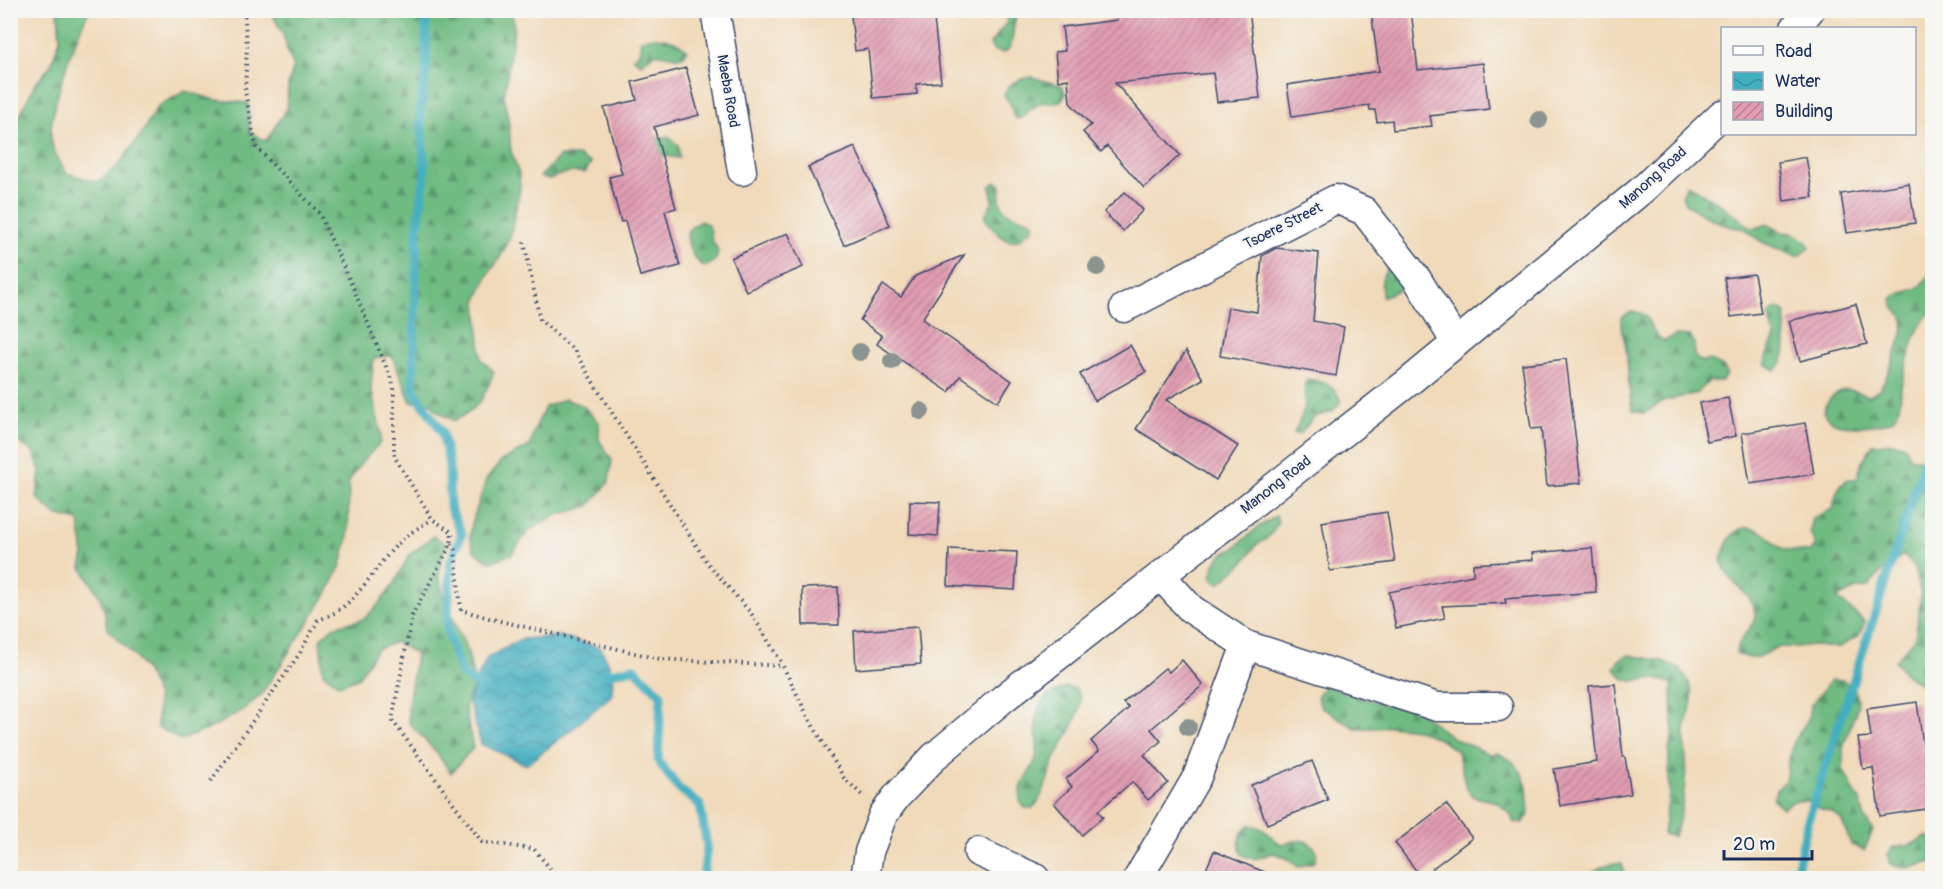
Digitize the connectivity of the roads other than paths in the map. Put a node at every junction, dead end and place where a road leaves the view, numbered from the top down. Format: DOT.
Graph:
graph roads {
  1 [pos="715,10"];
  2 [pos="1810,10"];
  3 [pos="1796,27"];
  4 [pos="1721,115"];
  5 [pos="742,171"];
  6 [pos="1124,308"];
  7 [pos="1456,343"];
  8 [pos="1161,576"];
  9 [pos="1246,645"];
  10 [pos="1498,707"];
  11 [pos="978,852"];
  12 [pos="865,879"];
  13 [pos="1035,879"];
  14 [pos="1138,879"];
  1 -- 5 [label="street, Maeba Road"];
  2 -- 3 [label="street"];
  4 -- 7 [label="street, Manong Road"];
  6 -- 7 [label="street, Tsoere Street"];
  7 -- 8 [label="street, Manong Road"];
  8 -- 9 [label="street"];
  8 -- 12 [label="street, Manong Road"];
  9 -- 10 [label="street"];
  9 -- 14 [label="street"];
  11 -- 13 [label="street"];
}
